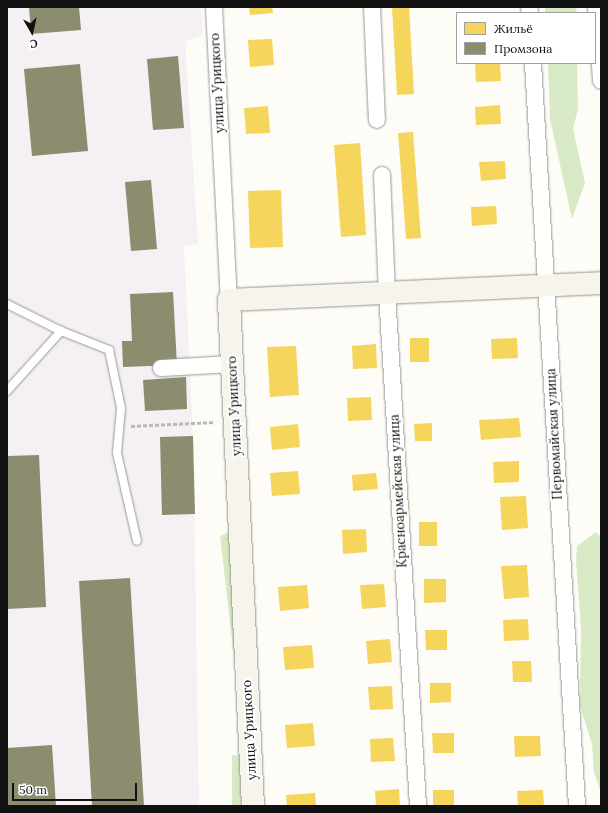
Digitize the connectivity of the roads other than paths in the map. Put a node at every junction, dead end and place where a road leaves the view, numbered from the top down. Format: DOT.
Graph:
graph roads {
  1 [pos="214,7"];
  2 [pos="372,7"];
  3 [pos="596,7"];
  4 [pos="533,64"];
  5 [pos="601,81"];
  6 [pos="377,120"];
  7 [pos="382,175"];
  8 [pos="601,283"];
  9 [pos="546,285"];
  10 [pos="386,293"];
  11 [pos="229,300"];
  12 [pos="7,304"];
  13 [pos="61,331"];
  14 [pos="233,364"];
  15 [pos="161,368"];
  16 [pos="7,391"];
  17 [pos="138,541"];
  18 [pos="253,806"];
  19 [pos="418,806"];
  20 [pos="577,806"];
  1 -- 11 [label="street, улица Урицкого"];
  2 -- 6 [label="street"];
  3 -- 5 [label="street"];
  4 -- 9 [label="street, Первомайская улица"];
  7 -- 10 [label="street, Красноармейская улица"];
  8 -- 9 [label="street"];
  9 -- 10 [label="street"];
  9 -- 20 [label="street, Первомайская улица"];
  10 -- 11 [label="street"];
  10 -- 19 [label="street, Красноармейская улица"];
  11 -- 14 [label="street, улица Урицкого"];
  12 -- 13 [label="lane"];
  13 -- 16 [label="lane"];
  13 -- 17 [label="lane"];
  14 -- 15 [label="street"];
  14 -- 18 [label="street, улица Урицкого"];
}
